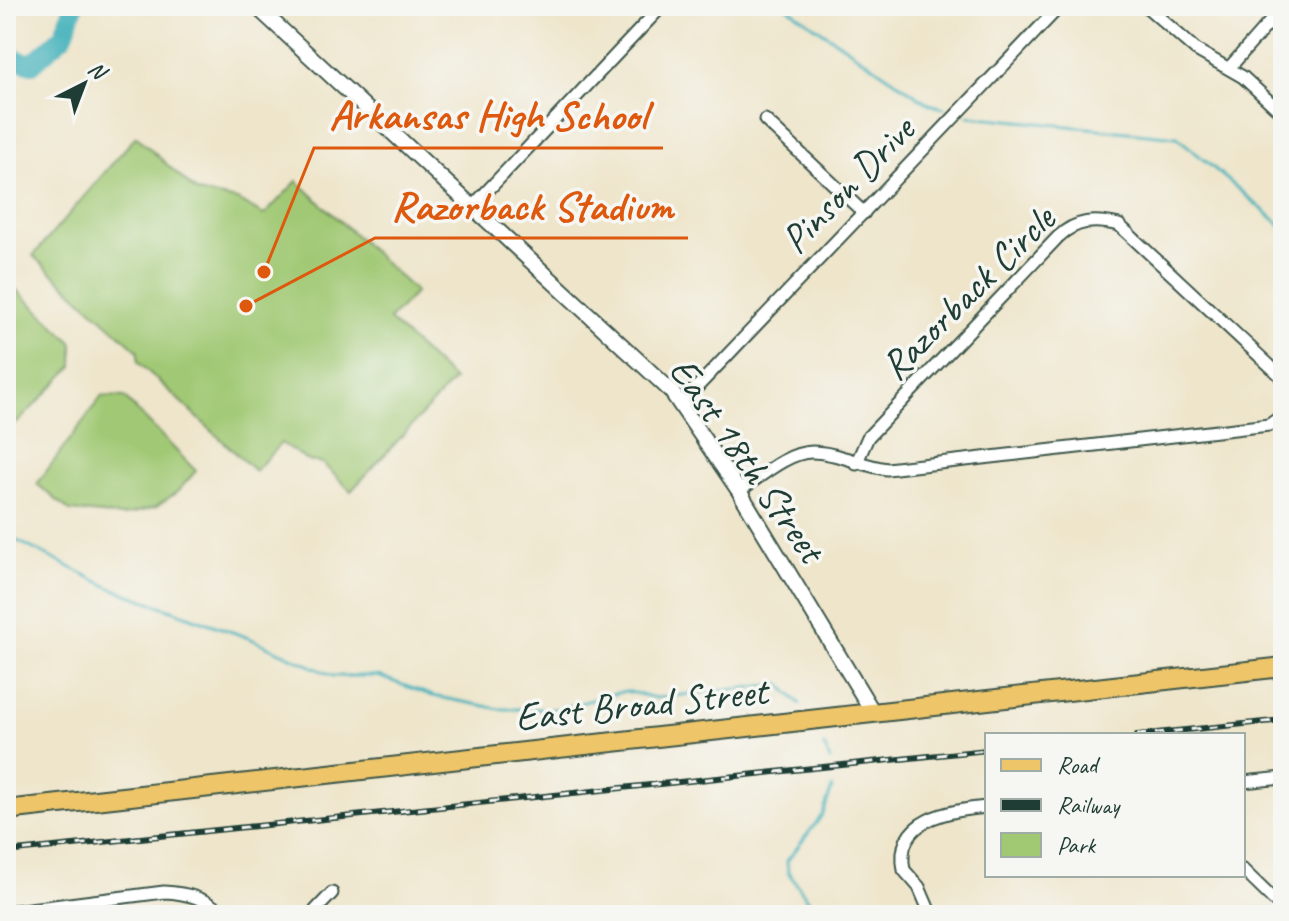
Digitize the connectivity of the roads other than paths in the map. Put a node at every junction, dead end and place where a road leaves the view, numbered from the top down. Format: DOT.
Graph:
graph roads {
  1 [pos="256,6"];
  2 [pos="662,6"];
  3 [pos="1060,6"];
  4 [pos="1146,6"];
  5 [pos="1283,7"];
  6 [pos="1230,67"];
  7 [pos="1283,114"];
  8 [pos="765,120"];
  9 [pos="474,205"];
  10 [pos="864,213"];
  11 [pos="1283,378"];
  12 [pos="680,405"];
  13 [pos="1283,415"];
  14 [pos="856,464"];
  15 [pos="739,491"];
  16 [pos="1283,667"];
  17 [pos="874,714"];
  18 [pos="1283,778"];
  19 [pos="1245,782"];
  20 [pos="985,807"];
  21 [pos="6,810"];
  22 [pos="1245,872"];
  23 [pos="332,893"];
  24 [pos="1283,909"];
  25 [pos="6,912"];
  26 [pos="224,915"];
  27 [pos="311,915"];
  28 [pos="931,915"];
  1 -- 9 [label="street, East 18th Street"];
  2 -- 9 [label="street"];
  3 -- 10 [label="street, Pinson Drive"];
  4 -- 6 [label="street"];
  5 -- 6 [label="street"];
  6 -- 7 [label="street"];
  8 -- 10 [label="street"];
  9 -- 12 [label="street, East 18th Street"];
  10 -- 12 [label="street, Pinson Drive"];
  11 -- 14 [label="street, Razorback Circle"];
  12 -- 15 [label="street, East 18th Street"];
  13 -- 14 [label="street"];
  14 -- 15 [label="street"];
  15 -- 17 [label="street, East 18th Street"];
  16 -- 17 [label="main road, East Broad Street"];
  17 -- 21 [label="main road, East Broad Street"];
  18 -- 19 [label="street"];
  20 -- 28 [label="street"];
  22 -- 24 [label="street"];
  23 -- 27 [label="street"];
  25 -- 26 [label="street"];
}
